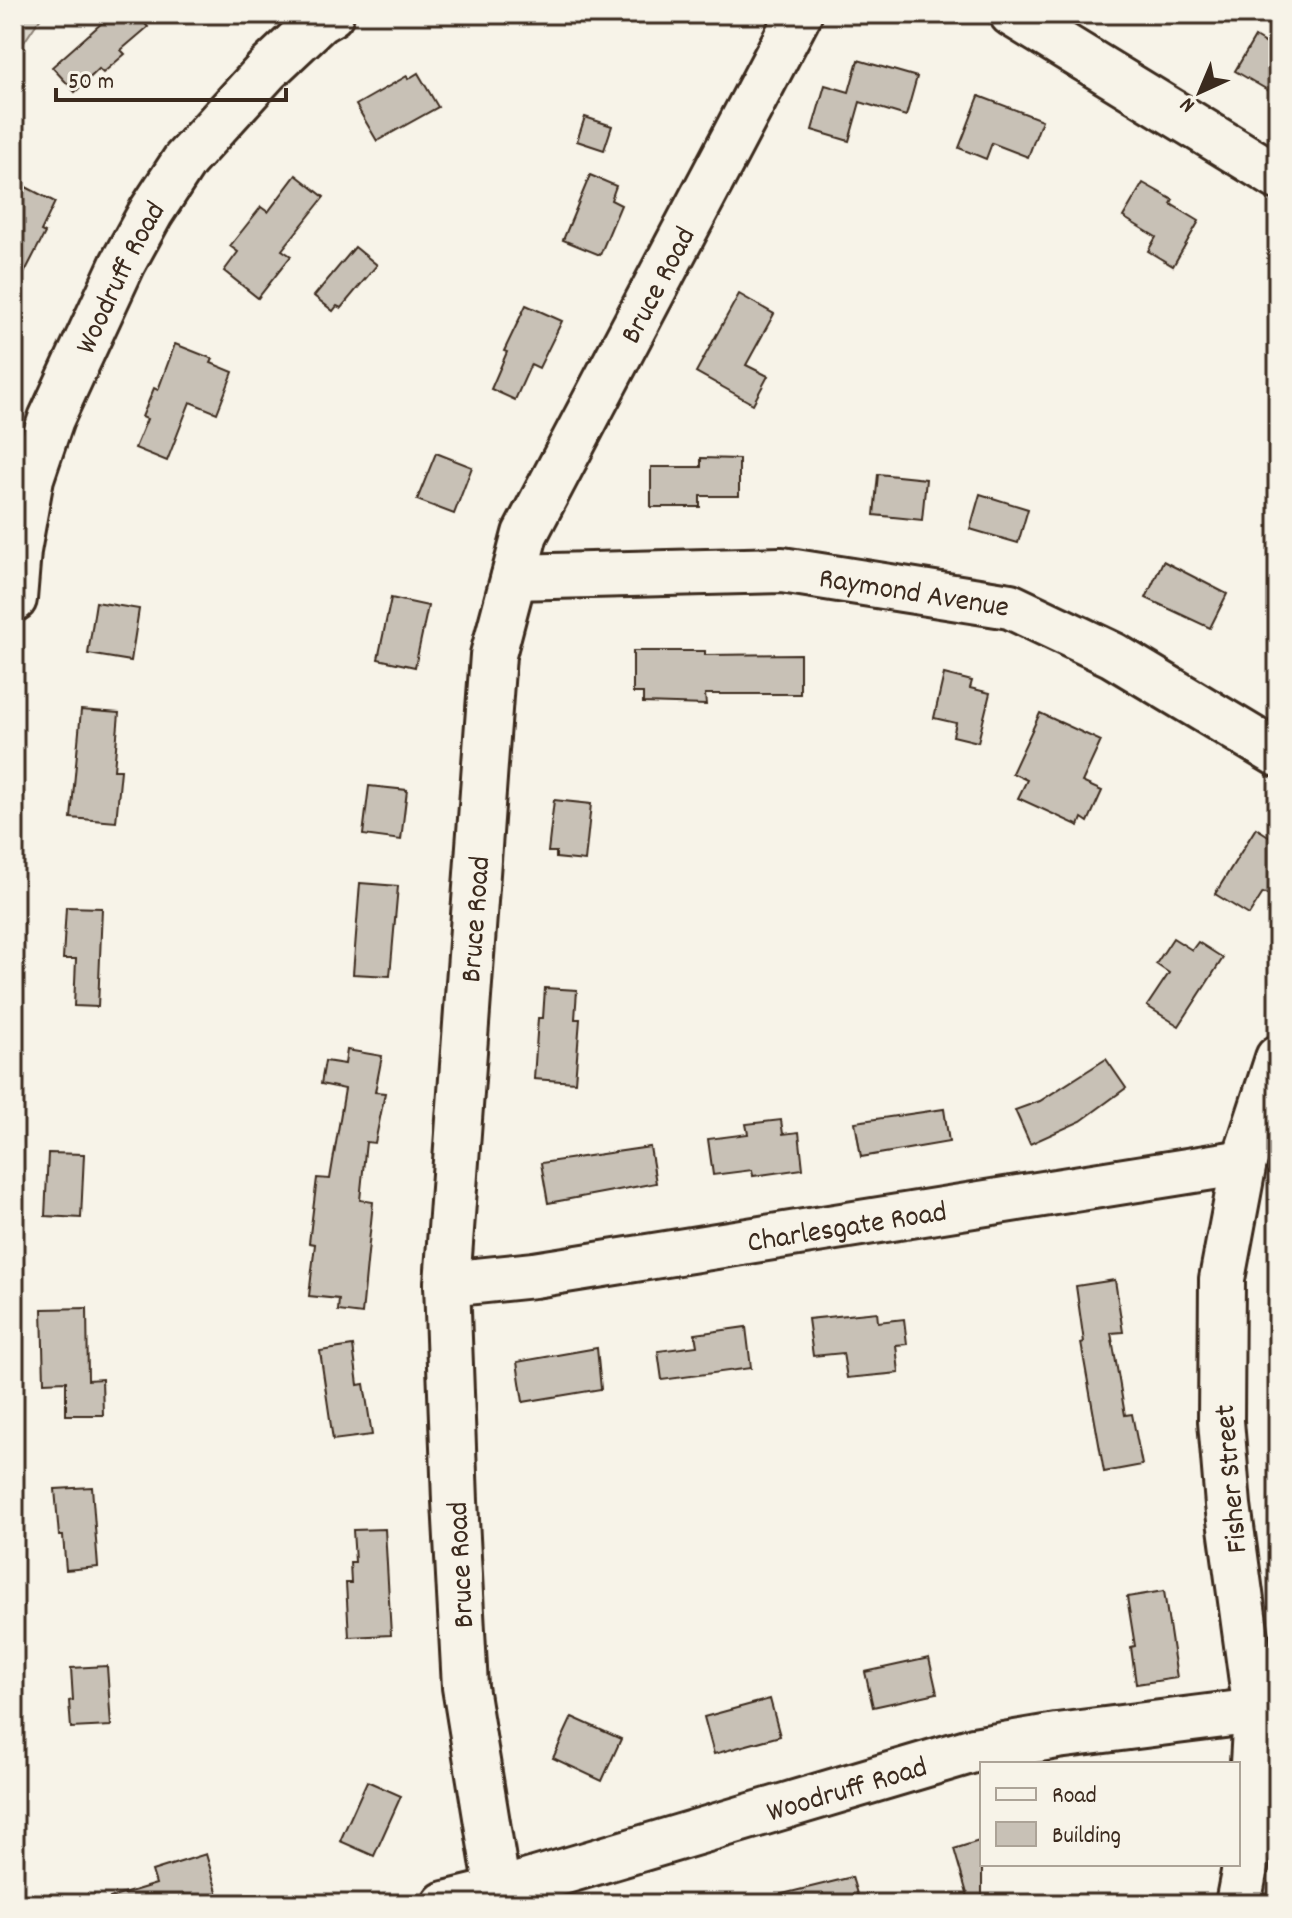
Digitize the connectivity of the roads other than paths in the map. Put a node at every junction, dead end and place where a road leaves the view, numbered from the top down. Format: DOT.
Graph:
graph roads {
  1 [pos="331,14"];
  2 [pos="799,14"];
  3 [pos="1012,14"];
  4 [pos="1278,177"];
  5 [pos="514,577"];
  6 [pos="14,599"];
  7 [pos="1278,754"];
  8 [pos="1278,1058"];
  9 [pos="1244,1162"];
  10 [pos="447,1284"];
  11 [pos="1256,1711"];
  12 [pos="498,1891"];
  13 [pos="445,1904"];
  14 [pos="1238,1904"];
  1 -- 6 [label="street, Woodruff Road"];
  2 -- 5 [label="street, Bruce Road"];
  3 -- 4 [label="street"];
  5 -- 7 [label="street, Raymond Avenue"];
  5 -- 10 [label="street, Bruce Road"];
  8 -- 9 [label="street, Fisher Street"];
  9 -- 10 [label="street, Charlesgate Road"];
  9 -- 11 [label="street, Fisher Street"];
  10 -- 12 [label="street, Bruce Road"];
  11 -- 12 [label="street, Woodruff Road"];
  11 -- 14 [label="street, Fisher Street"];
  12 -- 13 [label="street, Woodruff Road"];
}
